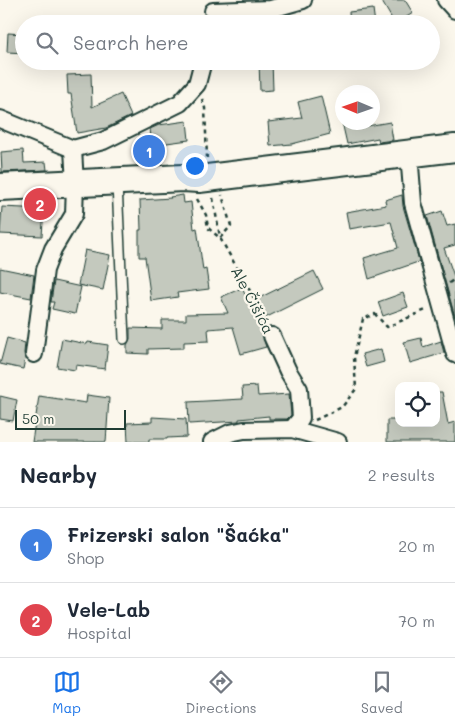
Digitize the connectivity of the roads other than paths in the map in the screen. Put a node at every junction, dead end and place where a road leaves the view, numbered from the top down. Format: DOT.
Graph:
graph roads {
  1 [pos="303,0"];
  2 [pos="446,0"];
  3 [pos="455,10"];
  4 [pos="212,12"];
  5 [pos="201,70"];
  6 [pos="0,119"];
  7 [pos="455,148"];
  8 [pos="73,149"];
  9 [pos="410,166"];
  10 [pos="117,182"];
  11 [pos="75,184"];
  12 [pos="0,187"];
  13 [pos="272,336"];
  14 [pos="124,339"];
  15 [pos="34,354"];
  16 [pos="455,354"];
  17 [pos="292,429"];
  18 [pos="212,442"];
  19 [pos="338,442"];
  1 -- 4 [label="street"];
  2 -- 3 [label="street"];
  5 -- 8 [label="street"];
  6 -- 8 [label="street"];
  7 -- 10 [label="main road"];
  8 -- 11 [label="street"];
  9 -- 16 [label="street"];
  10 -- 11 [label="main road"];
  10 -- 14 [label="lane"];
  11 -- 12 [label="main road"];
  11 -- 15 [label="street"];
  13 -- 17 [label="street, Ale Čišića"];
  17 -- 18 [label="street"];
  17 -- 19 [label="street"];
}
